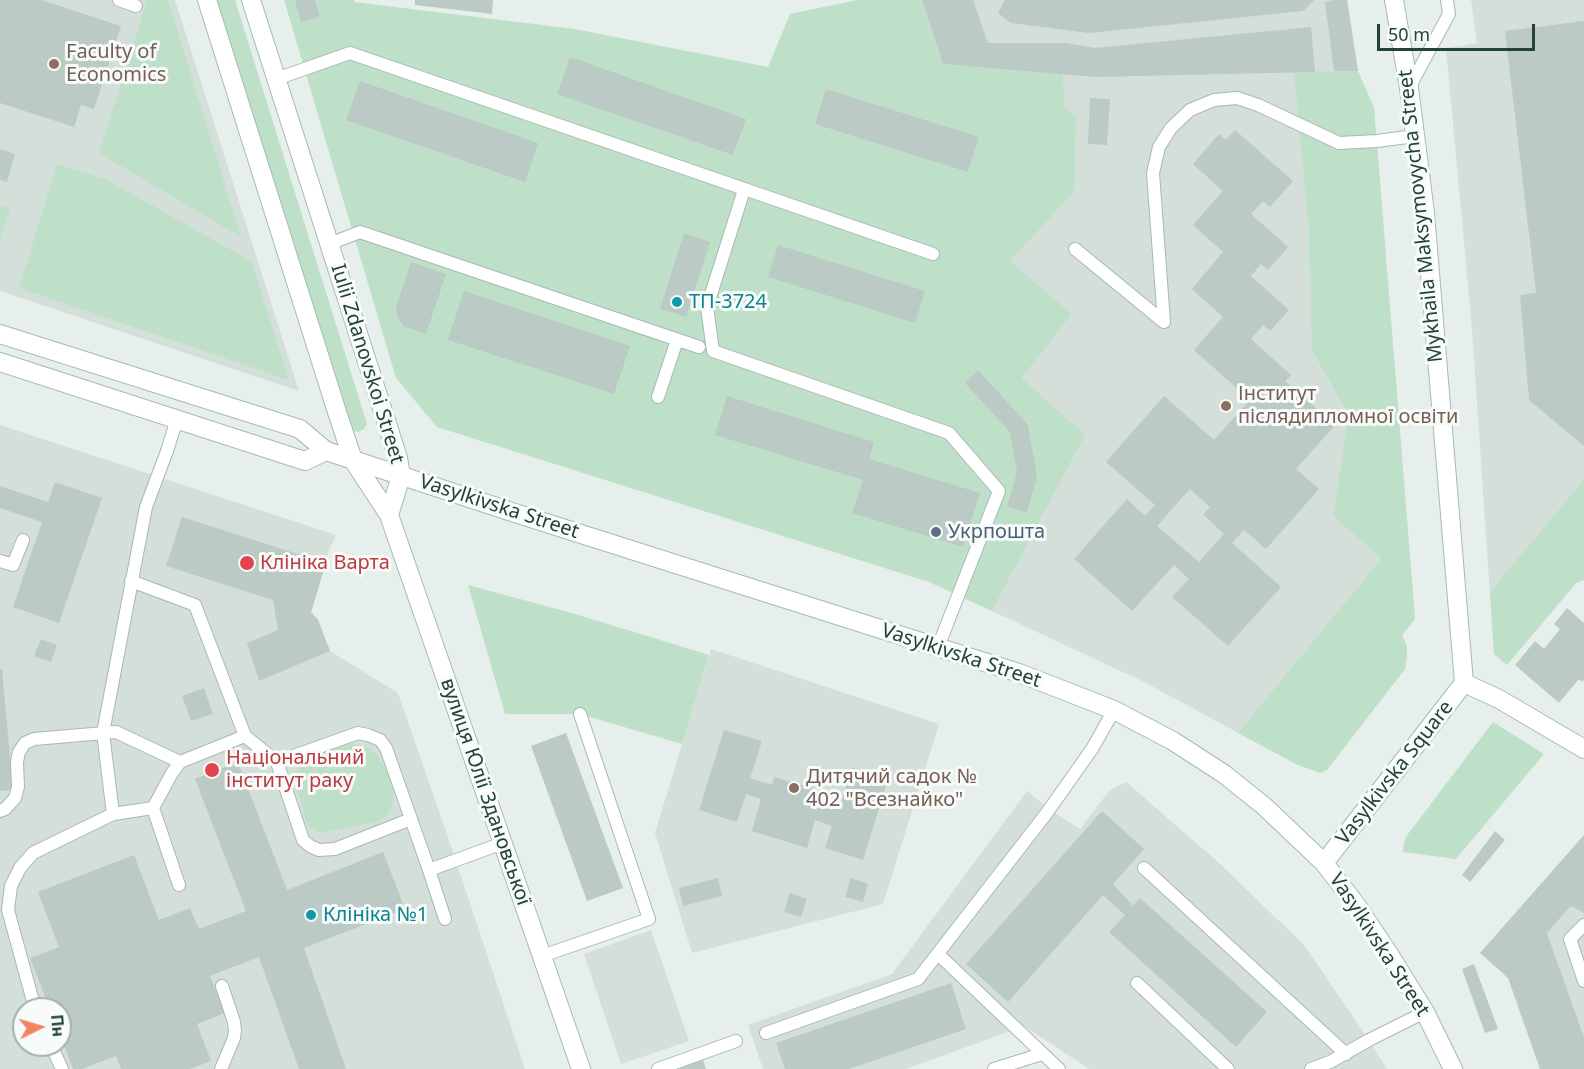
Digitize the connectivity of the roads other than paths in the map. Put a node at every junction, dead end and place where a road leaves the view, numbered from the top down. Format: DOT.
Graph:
graph roads {
  1 [pos="119,0"];
  2 [pos="207,0"];
  3 [pos="251,0"];
  4 [pos="1394,0"];
  5 [pos="1447,0"];
  6 [pos="136,6"];
  7 [pos="276,79"];
  8 [pos="1409,88"];
  9 [pos="1415,136"];
  10 [pos="744,190"];
  11 [pos="329,244"];
  12 [pos="1075,249"];
  13 [pos="933,254"];
  14 [pos="0,334"];
  15 [pos="677,340"];
  16 [pos="699,347"];
  17 [pos="0,362"];
  18 [pos="658,397"];
  19 [pos="177,419"];
  20 [pos="326,451"];
  21 [pos="353,460"];
  22 [pos="401,476"];
  23 [pos="389,515"];
  24 [pos="23,540"];
  25 [pos="0,561"];
  26 [pos="131,581"];
  27 [pos="938,647"];
  28 [pos="1464,683"];
  29 [pos="1114,710"];
  30 [pos="580,714"];
  31 [pos="103,733"];
  32 [pos="245,736"];
  33 [pos="1584,749"];
  34 [pos="180,762"];
  35 [pos="277,762"];
  36 [pos="153,808"];
  37 [pos="0,811"];
  38 [pos="113,814"];
  39 [pos="411,819"];
  40 [pos="503,843"];
  41 [pos="1324,863"];
  42 [pos="1144,868"];
  43 [pos="429,870"];
  44 [pos="179,885"];
  45 [pos="444,919"];
  46 [pos="1584,925"];
  47 [pos="938,954"];
  48 [pos="542,956"];
  49 [pos="1584,981"];
  50 [pos="1137,983"];
  51 [pos="222,986"];
  52 [pos="32,997"];
  53 [pos="1425,1012"];
  54 [pos="766,1033"];
  55 [pos="736,1041"];
  56 [pos="1042,1053"];
  57 [pos="1346,1054"];
  58 [pos="221,1069"];
  59 [pos="581,1069"];
  60 [pos="658,1069"];
  61 [pos="994,1069"];
  62 [pos="1059,1069"];
  63 [pos="1228,1069"];
  64 [pos="1311,1069"];
  65 [pos="1453,1069"];
  1 -- 6 [label="lane"];
  2 -- 21 [label="main road, Iulii Zdanovskoi Street"];
  3 -- 7 [label="main road, Iulii Zdanovskoi Street"];
  4 -- 8 [label="main road, Mykhaila Maksymovycha Street"];
  5 -- 8 [label="lane"];
  7 -- 10 [label="lane"];
  7 -- 11 [label="main road, Iulii Zdanovskoi Street"];
  8 -- 9 [label="main road, Mykhaila Maksymovycha Street"];
  9 -- 12 [label="lane"];
  9 -- 28 [label="main road, Mykhaila Maksymovycha Street"];
  10 -- 13 [label="lane"];
  10 -- 27 [label="lane"];
  11 -- 15 [label="lane"];
  11 -- 22 [label="main road, Iulii Zdanovskoi Street"];
  14 -- 20 [label="main road, Vasylkivska Street"];
  15 -- 16 [label="lane"];
  15 -- 18 [label="lane"];
  17 -- 19 [label="main road"];
  19 -- 20 [label="main road"];
  19 -- 26 [label="lane"];
  20 -- 21 [label="main road, Vasylkivska Street"];
  21 -- 22 [label="main road, Vasylkivska Street"];
  21 -- 23 [label="main road, Iulii Zdanovskoi Street"];
  22 -- 23 [label="main road, Iulii Zdanovskoi Street"];
  22 -- 27 [label="main road, Vasylkivska Street"];
  23 -- 40 [label="main road, вулиця Юлії Здановської"];
  24 -- 25 [label="lane"];
  26 -- 31 [label="lane"];
  26 -- 32 [label="lane"];
  27 -- 29 [label="main road, Vasylkivska Street"];
  28 -- 33 [label="main road"];
  28 -- 41 [label="main road, Vasylkivska Square"];
  29 -- 41 [label="main road, Vasylkivska Street"];
  29 -- 47 [label="lane"];
  30 -- 48 [label="lane"];
  31 -- 34 [label="lane"];
  31 -- 37 [label="lane"];
  31 -- 38 [label="lane"];
  32 -- 34 [label="lane"];
  32 -- 35 [label="lane"];
  34 -- 36 [label="lane"];
  35 -- 39 [label="lane"];
  35 -- 39 [label="lane"];
  36 -- 38 [label="lane"];
  36 -- 44 [label="lane"];
  38 -- 52 [label="lane"];
  39 -- 43 [label="lane"];
  40 -- 43 [label="lane"];
  40 -- 48 [label="main road, вулиця Юлії Здановської"];
  41 -- 53 [label="main road, Vasylkivska Street"];
  42 -- 57 [label="lane"];
  43 -- 45 [label="lane"];
  46 -- 49 [label="lane"];
  47 -- 54 [label="lane"];
  47 -- 56 [label="lane"];
  48 -- 59 [label="main road, вулиця Юлії Здановської"];
  50 -- 63 [label="lane"];
  51 -- 58 [label="lane"];
  53 -- 57 [label="lane"];
  53 -- 65 [label="main road, Vasylkivska Street"];
  55 -- 60 [label="lane"];
  56 -- 61 [label="lane"];
  56 -- 62 [label="lane"];
  57 -- 64 [label="lane"];
}
